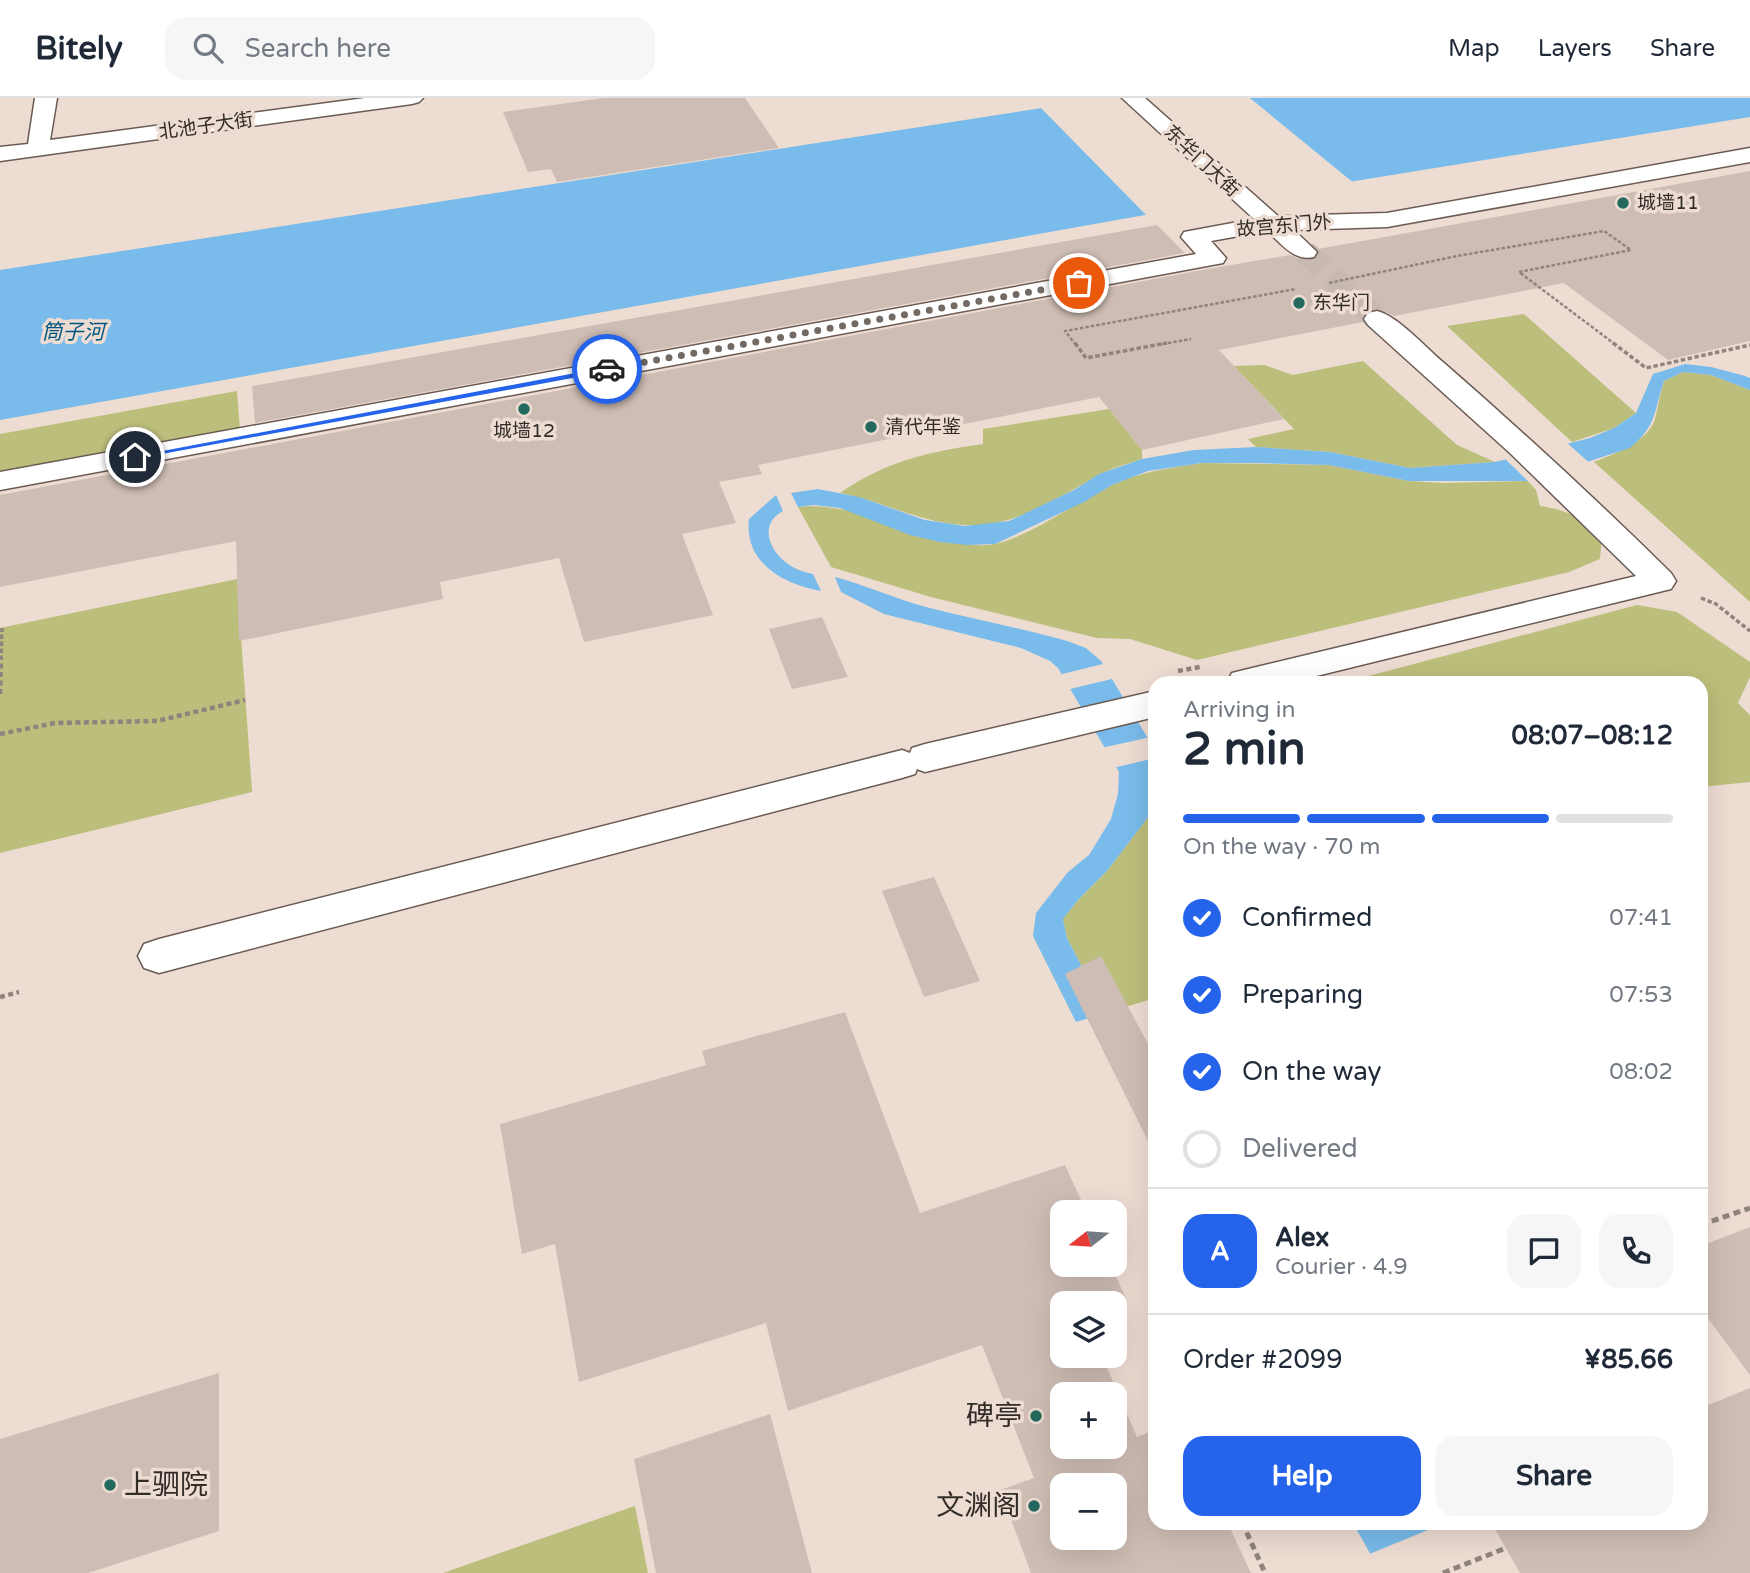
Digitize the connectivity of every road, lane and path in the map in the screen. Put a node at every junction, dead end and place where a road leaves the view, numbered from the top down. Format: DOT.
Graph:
graph roads {
  1 [pos="46,98"];
  2 [pos="1133,98"];
  3 [pos="405,99"];
  4 [pos="38,149"];
  5 [pos="0,154"];
  6 [pos="1750,155"];
  7 [pos="1271,223"];
  8 [pos="1305,252"];
  9 [pos="1324,284"];
  10 [pos="1300,288"];
  11 [pos="1377,319"];
  12 [pos="1191,339"];
  13 [pos="1750,345"];
  14 [pos="0,481"];
  15 [pos="1660,581"];
  16 [pos="2,628"];
  17 [pos="1750,631"];
  18 [pos="1269,676"];
  19 [pos="0,694"];
  20 [pos="245,700"];
  21 [pos="1148,706"];
  22 [pos="0,734"];
  23 [pos="159,956"];
  24 [pos="19,992"];
  25 [pos="0,997"];
  26 [pos="1750,1208"];
  27 [pos="1708,1223"];
  28 [pos="1246,1530"];
  29 [pos="1506,1548"];
  30 [pos="1265,1573"];
  31 [pos="1443,1573"];
  1 -- 4 [label="street"];
  2 -- 7 [label="street, 东华门大街"];
  3 -- 4 [label="street, 北池子大街"];
  4 -- 5 [label="street, 北池子大街"];
  6 -- 7 [label="street, 故宫东门外"];
  7 -- 8 [label="street, 东华门大街"];
  7 -- 14 [label="street, 故宫东门外"];
  9 -- 13 [label="path"];
  10 -- 12 [label="path"];
  11 -- 15 [label="street"];
  15 -- 17 [label="path"];
  15 -- 18 [label="street"];
  16 -- 19 [label="path"];
  20 -- 22 [label="path"];
  21 -- 23 [label="street"];
  24 -- 25 [label="path"];
  26 -- 27 [label="path"];
  28 -- 30 [label="path"];
  29 -- 31 [label="path"];
}
